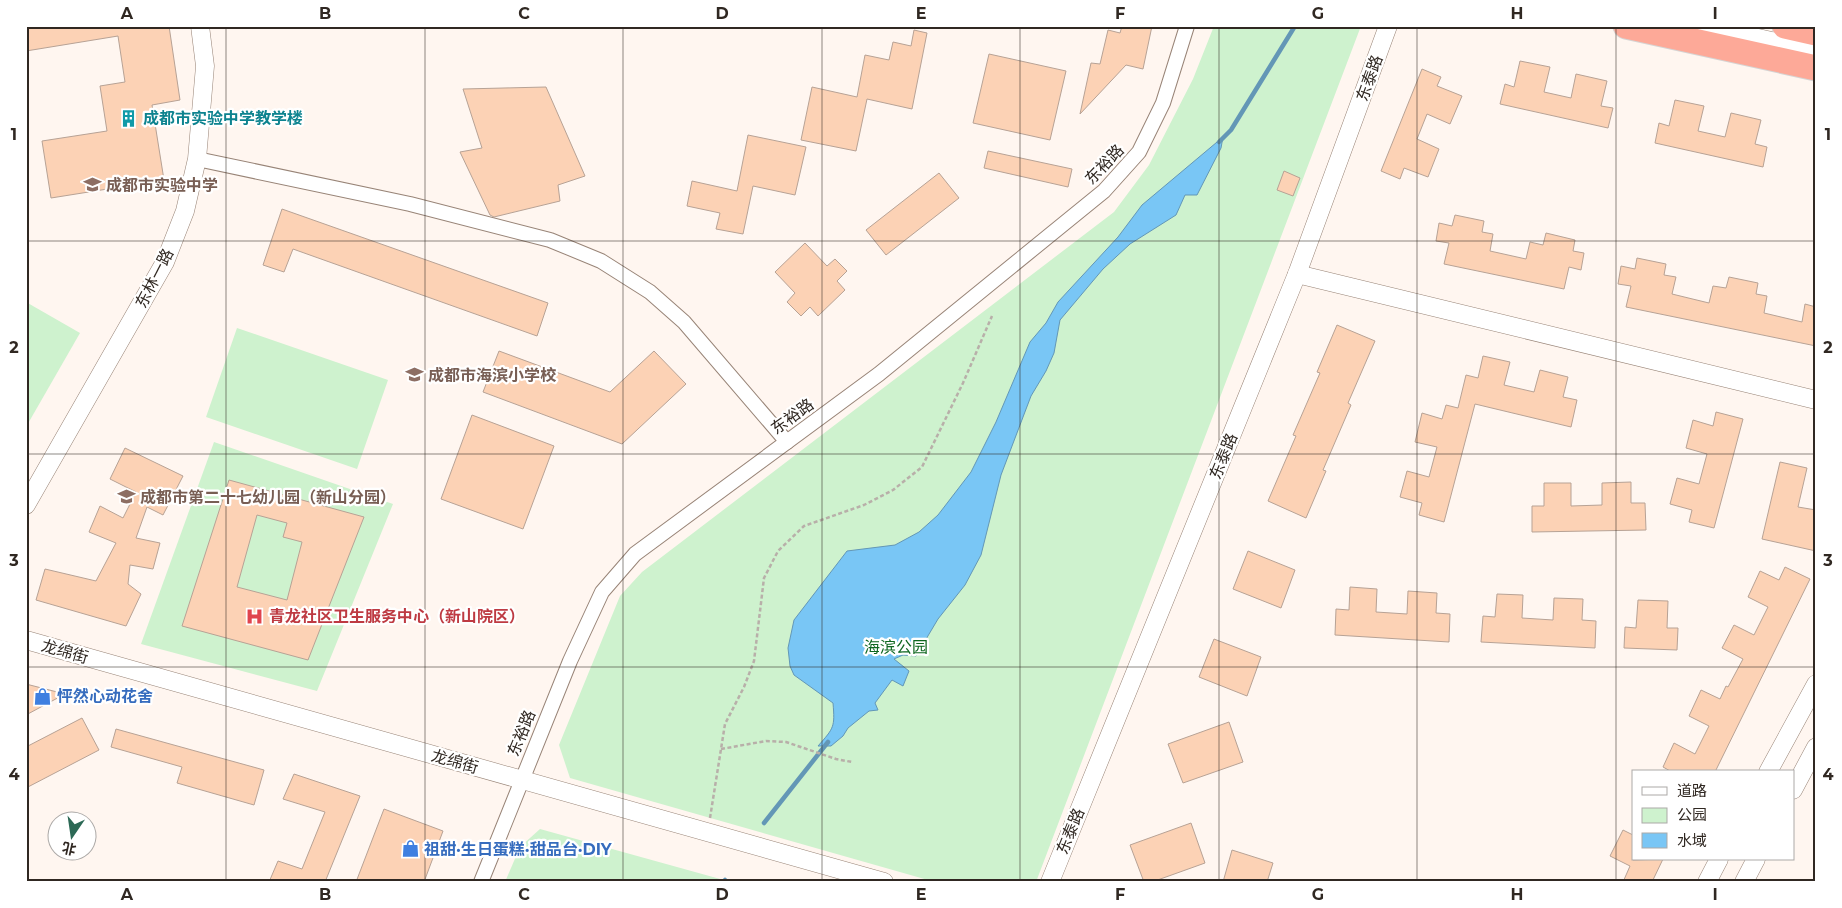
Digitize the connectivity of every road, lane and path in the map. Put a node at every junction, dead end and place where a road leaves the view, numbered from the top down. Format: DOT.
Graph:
graph roads {
  1 [pos="200,26"];
  2 [pos="1187,26"];
  3 [pos="1388,26"];
  4 [pos="1626,26"];
  5 [pos="1705,26"];
  6 [pos="1785,26"];
  7 [pos="1816,33"];
  8 [pos="1816,51"];
  9 [pos="1816,68"];
  10 [pos="197,159"];
  11 [pos="1297,274"];
  12 [pos="992,316"];
  13 [pos="1816,400"];
  14 [pos="786,442"];
  15 [pos="26,505"];
  16 [pos="26,640"];
  17 [pos="1816,684"];
  18 [pos="721,748"];
  19 [pos="1816,748"];
  20 [pos="852,762"];
  21 [pos="1769,770"];
  22 [pos="521,779"];
  23 [pos="1794,788"];
  24 [pos="709,832"];
  25 [pos="1718,860"];
  26 [pos="1755,860"];
  27 [pos="481,882"];
  28 [pos="884,882"];
  29 [pos="1050,882"];
  30 [pos="1707,882"];
  31 [pos="1744,882"];
  1 -- 10 [label="street, 东林一路"];
  2 -- 14 [label="street, 东裕路"];
  3 -- 11 [label="street, 东泰路"];
  4 -- 9 [label="highway"];
  5 -- 8 [label="street"];
  6 -- 7 [label="highway"];
  10 -- 14 [label="street"];
  10 -- 15 [label="street, 东林一路"];
  11 -- 13 [label="street"];
  11 -- 29 [label="street, 东泰路"];
  12 -- 18 [label="path"];
  14 -- 22 [label="street, 东裕路"];
  16 -- 22 [label="street, 龙绵街"];
  17 -- 21 [label="street"];
  18 -- 20 [label="path"];
  18 -- 24 [label="path"];
  19 -- 23 [label="street"];
  22 -- 24 [label="street, 龙绵街"];
  22 -- 27 [label="street, 东裕路"];
  24 -- 28 [label="street, 龙绵街"];
  25 -- 30 [label="street"];
  26 -- 31 [label="street"];
}
